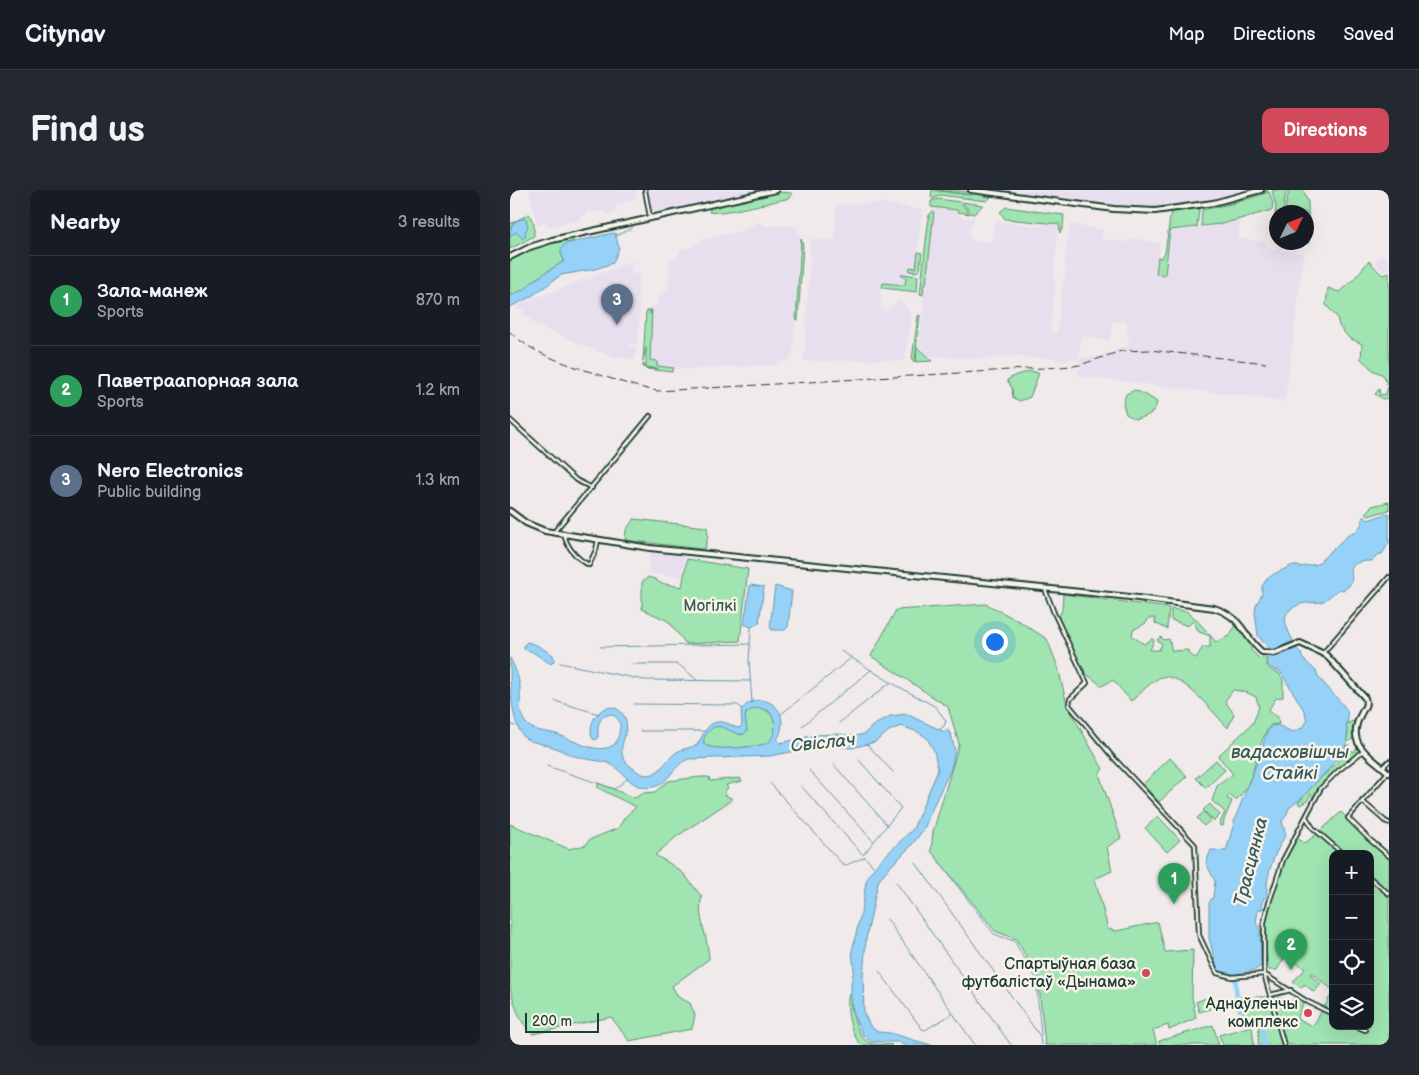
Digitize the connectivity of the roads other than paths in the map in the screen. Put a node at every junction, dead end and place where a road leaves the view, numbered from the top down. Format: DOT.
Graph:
graph roads {
  1 [pos="644,190"];
  2 [pos="776,190"];
  3 [pos="971,190"];
  4 [pos="1261,190"];
  5 [pos="650,217"];
  6 [pos="510,257"];
  7 [pos="650,416"];
  8 [pos="510,420"];
  9 [pos="592,488"];
  10 [pos="510,511"];
  11 [pos="553,533"];
  12 [pos="564,534"];
  13 [pos="598,540"];
  14 [pos="1389,577"];
  15 [pos="1045,588"];
  16 [pos="1323,652"];
  17 [pos="1364,751"];
  18 [pos="1389,761"];
  19 [pos="1382,767"];
  20 [pos="1388,773"];
  21 [pos="1362,801"];
  22 [pos="1306,817"];
  23 [pos="1389,822"];
  24 [pos="1339,850"];
  25 [pos="1389,856"];
  26 [pos="1374,881"];
  27 [pos="1389,894"];
  28 [pos="1264,974"];
  29 [pos="1291,990"];
  30 [pos="1270,995"];
  31 [pos="1329,1012"];
  32 [pos="1284,1045"];
  1 -- 5 [label="street"];
  2 -- 5 [label="main road"];
  3 -- 4 [label="main road"];
  5 -- 6 [label="main road"];
  7 -- 9 [label="street"];
  8 -- 9 [label="street"];
  9 -- 11 [label="street"];
  10 -- 11 [label="main road"];
  11 -- 12 [label="main road"];
  12 -- 13 [label="main road"];
  12 -- 13 [label="street"];
  13 -- 15 [label="main road"];
  14 -- 16 [label="street"];
  15 -- 16 [label="main road"];
  15 -- 28 [label="street"];
  16 -- 17 [label="main road"];
  17 -- 19 [label="main road"];
  17 -- 22 [label="street"];
  18 -- 19 [label="street"];
  19 -- 20 [label="main road"];
  20 -- 21 [label="street"];
  21 -- 23 [label="street"];
  21 -- 25 [label="street"];
  22 -- 24 [label="street"];
  22 -- 28 [label="street"];
  26 -- 27 [label="street"];
  28 -- 29 [label="street"];
  28 -- 30 [label="street"];
  29 -- 30 [label="street"];
  29 -- 31 [label="street"];
  30 -- 32 [label="street"];
}
